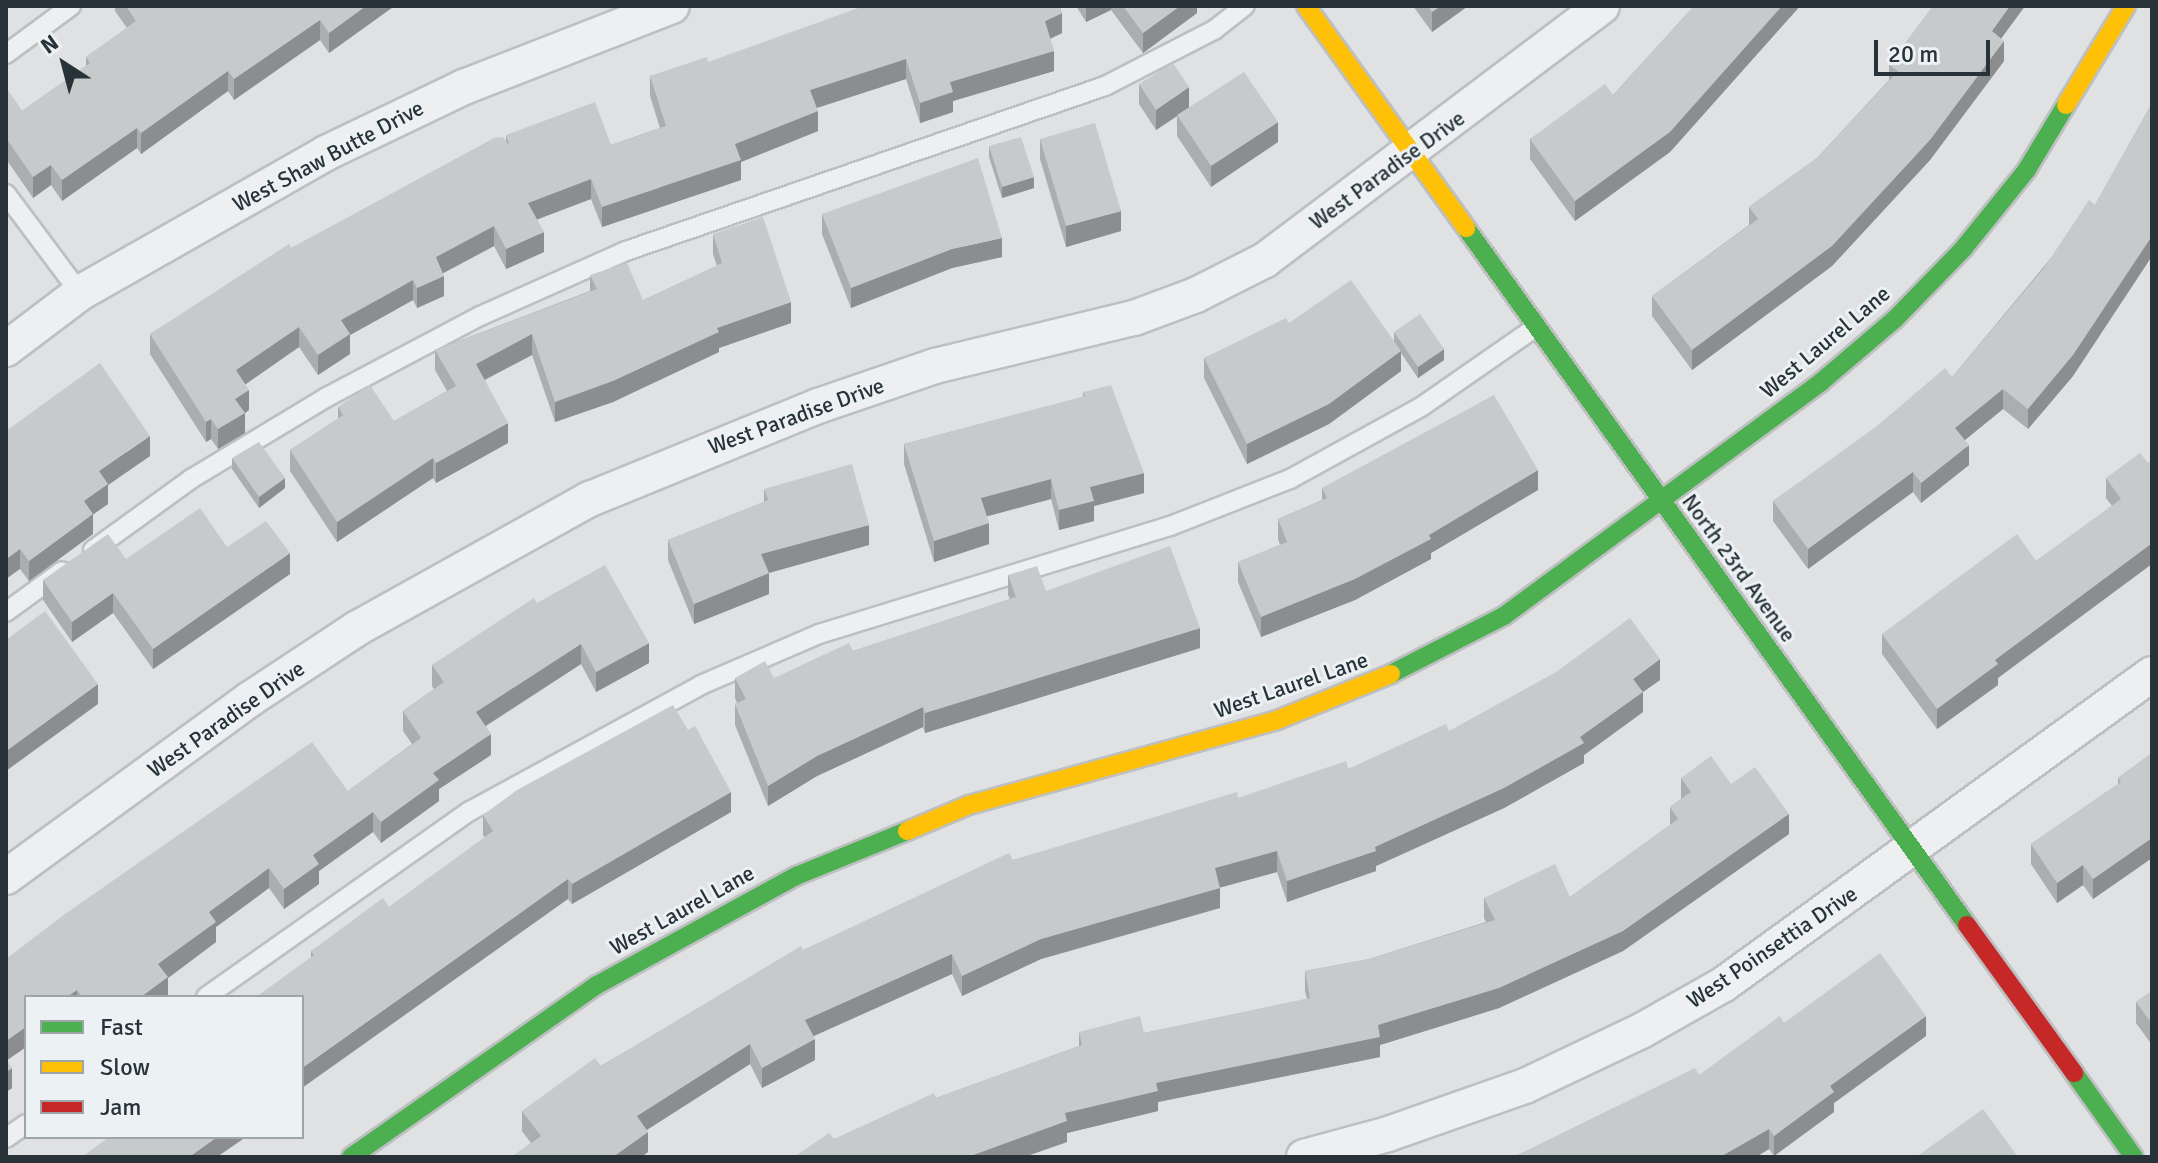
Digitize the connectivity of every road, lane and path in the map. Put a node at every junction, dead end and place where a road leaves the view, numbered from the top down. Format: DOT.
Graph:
graph roads {
  1 [pos="71,6"];
  2 [pos="672,6"];
  3 [pos="1245,6"];
  4 [pos="1306,6"];
  5 [pos="1602,6"];
  6 [pos="2126,6"];
  7 [pos="6,54"];
  8 [pos="1411,153"];
  9 [pos="6,194"];
  10 [pos="80,293"];
  11 [pos="1536,327"];
  12 [pos="6,349"];
  13 [pos="1659,499"];
  14 [pos="6,612"];
  15 [pos="2152,674"];
  16 [pos="1912,850"];
  17 [pos="6,877"];
  18 [pos="209,995"];
  19 [pos="24,1125"];
  20 [pos="6,1138"];
  21 [pos="351,1157"];
  22 [pos="1304,1157"];
  23 [pos="2134,1157"];
  1 -- 7 [label="lane"];
  2 -- 10 [label="street, West Shaw Butte Drive"];
  3 -- 14 [label="lane"];
  4 -- 8 [label="street, North 23rd Avenue"];
  5 -- 8 [label="street, West Paradise Drive"];
  6 -- 13 [label="street, West Laurel Lane"];
  8 -- 11 [label="street, North 23rd Avenue"];
  8 -- 17 [label="street, West Paradise Drive"];
  9 -- 10 [label="lane"];
  10 -- 12 [label="street, West Shaw Butte Drive"];
  11 -- 13 [label="street, North 23rd Avenue"];
  11 -- 18 [label="lane"];
  13 -- 16 [label="street, North 23rd Avenue"];
  13 -- 21 [label="street, West Laurel Lane"];
  15 -- 16 [label="street, West Poinsettia Drive"];
  16 -- 22 [label="street, West Poinsettia Drive"];
  16 -- 23 [label="street, North 23rd Avenue"];
  19 -- 20 [label="lane"];
}
